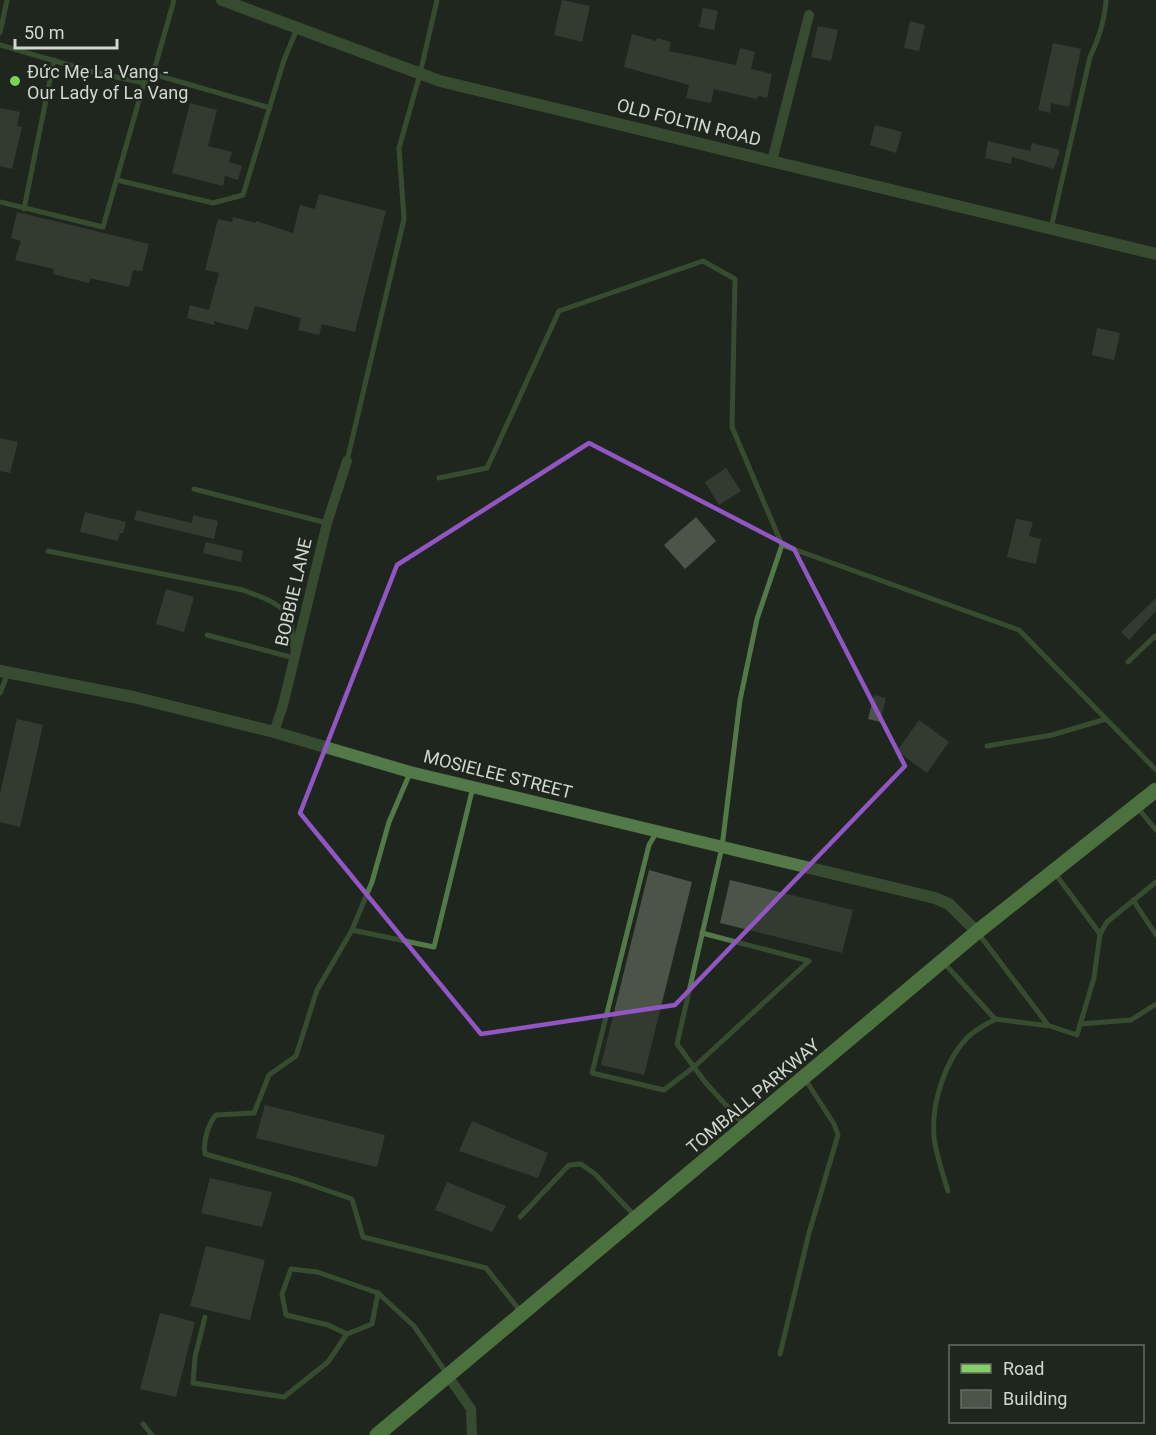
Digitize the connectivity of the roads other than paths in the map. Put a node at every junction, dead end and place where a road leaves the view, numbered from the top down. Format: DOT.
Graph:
graph roads {
  1 [pos="7,0"];
  2 [pos="174,0"];
  3 [pos="222,0"];
  4 [pos="437,0"];
  5 [pos="1106,0"];
  6 [pos="809,15"];
  7 [pos="297,29"];
  8 [pos="0,33"];
  9 [pos="0,45"];
  10 [pos="54,60"];
  11 [pos="153,74"];
  12 [pos="420,74"];
  13 [pos="144,83"];
  14 [pos="270,108"];
  15 [pos="772,161"];
  16 [pos="117,180"];
  17 [pos="0,202"];
  18 [pos="24,208"];
  19 [pos="1051,229"];
  20 [pos="1156,254"];
  21 [pos="347,461"];
  22 [pos="439,478"];
  23 [pos="194,489"];
  24 [pos="327,524"];
  25 [pos="782,545"];
  26 [pos="48,551"];
  27 [pos="207,635"];
  28 [pos="1156,638"];
  29 [pos="294,659"];
  30 [pos="1128,662"];
  31 [pos="4,672"];
  32 [pos="0,693"];
  33 [pos="1106,719"];
  34 [pos="274,732"];
  35 [pos="987,746"];
  36 [pos="1156,770"];
  37 [pos="410,772"];
  38 [pos="473,787"];
  39 [pos="1156,790"];
  40 [pos="1136,805"];
  41 [pos="1156,830"];
  42 [pos="656,831"];
  43 [pos="722,847"];
  44 [pos="1053,871"];
  45 [pos="1156,882"];
  46 [pos="1133,900"];
  47 [pos="352,930"];
  48 [pos="977,932"];
  49 [pos="702,933"];
  50 [pos="1100,934"];
  51 [pos="1156,935"];
  52 [pos="942,961"];
  53 [pos="1156,1004"];
  54 [pos="996,1019"];
  55 [pos="1080,1024"];
  56 [pos="1048,1025"];
  57 [pos="694,1067"];
  58 [pos="804,1077"];
  59 [pos="746,1127"];
  60 [pos="948,1191"];
  61 [pos="520,1216"];
  62 [pos="637,1218"];
  63 [pos="378,1293"];
  64 [pos="522,1314"];
  65 [pos="205,1317"];
  66 [pos="347,1334"];
  67 [pos="780,1354"];
  68 [pos="448,1376"];
  69 [pos="143,1424"];
  70 [pos="152,1435"];
  71 [pos="377,1435"];
  72 [pos="472,1435"];
  1 -- 8 [label="lane"];
  2 -- 11 [label="lane"];
  3 -- 7 [label="street, OLD FOLTIN ROAD"];
  4 -- 12 [label="lane"];
  5 -- 19 [label="lane"];
  6 -- 15 [label="street"];
  7 -- 12 [label="street, OLD FOLTIN ROAD"];
  7 -- 14 [label="lane"];
  9 -- 10 [label="lane"];
  10 -- 13 [label="lane"];
  10 -- 18 [label="lane"];
  11 -- 13 [label="lane"];
  11 -- 14 [label="lane"];
  12 -- 15 [label="street, OLD FOLTIN ROAD"];
  12 -- 21 [label="lane"];
  13 -- 16 [label="lane"];
  14 -- 16 [label="lane"];
  15 -- 19 [label="street, OLD FOLTIN ROAD"];
  16 -- 18 [label="lane"];
  17 -- 18 [label="lane"];
  19 -- 20 [label="street, OLD FOLTIN ROAD"];
  21 -- 24 [label="street, BOBBIE LANE"];
  22 -- 25 [label="lane"];
  23 -- 24 [label="lane"];
  24 -- 29 [label="street, BOBBIE LANE"];
  25 -- 33 [label="lane"];
  25 -- 43 [label="lane"];
  26 -- 29 [label="lane"];
  27 -- 29 [label="lane"];
  28 -- 30 [label="lane"];
  29 -- 34 [label="street, BOBBIE LANE"];
  31 -- 32 [label="lane"];
  31 -- 34 [label="street, MOSIELEE STREET"];
  33 -- 35 [label="lane"];
  33 -- 36 [label="lane"];
  34 -- 37 [label="street, MOSIELEE STREET"];
  37 -- 38 [label="street, MOSIELEE STREET"];
  37 -- 47 [label="lane"];
  38 -- 42 [label="street, MOSIELEE STREET"];
  38 -- 47 [label="lane"];
  39 -- 40 [label="main road, TOMBALL PARKWAY"];
  40 -- 41 [label="lane"];
  40 -- 44 [label="main road, TOMBALL PARKWAY"];
  42 -- 43 [label="street, MOSIELEE STREET"];
  42 -- 57 [label="lane"];
  43 -- 48 [label="street, MOSIELEE STREET"];
  43 -- 49 [label="lane"];
  44 -- 48 [label="main road, TOMBALL PARKWAY"];
  44 -- 50 [label="lane"];
  45 -- 46 [label="lane"];
  46 -- 50 [label="lane"];
  46 -- 51 [label="lane"];
  47 -- 64 [label="lane"];
  48 -- 52 [label="main road, TOMBALL PARKWAY"];
  48 -- 56 [label="lane"];
  49 -- 57 [label="lane"];
  49 -- 57 [label="lane"];
  50 -- 55 [label="lane"];
  52 -- 54 [label="lane"];
  52 -- 58 [label="main road, TOMBALL PARKWAY"];
  53 -- 55 [label="lane"];
  54 -- 56 [label="lane"];
  54 -- 60 [label="lane"];
  55 -- 56 [label="lane"];
  57 -- 59 [label="lane"];
  58 -- 59 [label="main road, TOMBALL PARKWAY"];
  58 -- 67 [label="lane"];
  59 -- 62 [label="main road, TOMBALL PARKWAY"];
  61 -- 62 [label="lane"];
  62 -- 64 [label="main road, TOMBALL PARKWAY"];
  63 -- 66 [label="lane"];
  63 -- 66 [label="lane"];
  63 -- 68 [label="lane"];
  64 -- 68 [label="main road, TOMBALL PARKWAY"];
  65 -- 66 [label="lane"];
  68 -- 71 [label="main road, TOMBALL PARKWAY"];
  68 -- 72 [label="street"];
  69 -- 70 [label="lane"];
}
